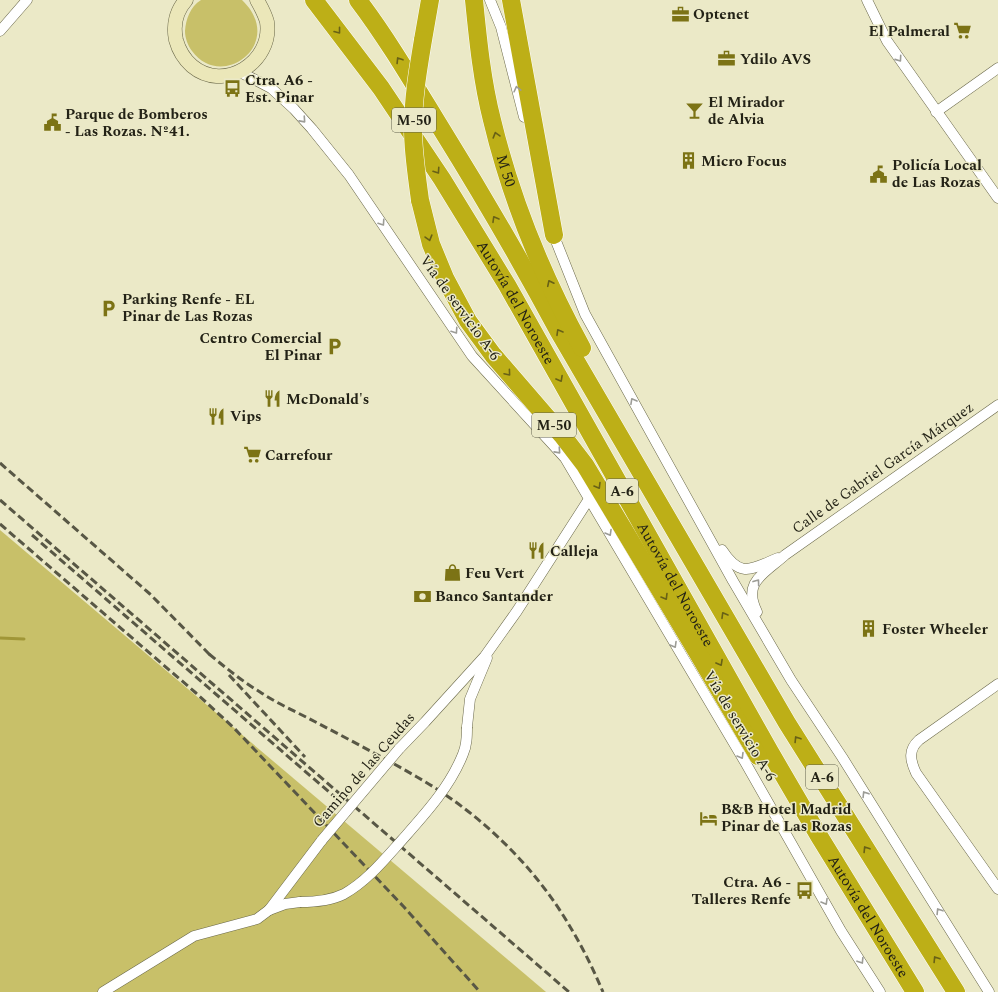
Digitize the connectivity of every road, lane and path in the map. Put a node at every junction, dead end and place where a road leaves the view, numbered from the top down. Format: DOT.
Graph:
graph roads {
  1 [pos="27,0"];
  2 [pos="257,0"];
  3 [pos="314,0"];
  4 [pos="358,0"];
  5 [pos="424,0"];
  6 [pos="430,0"];
  7 [pos="474,0"];
  8 [pos="490,0"];
  9 [pos="511,0"];
  10 [pos="519,0"];
  11 [pos="867,0"];
  12 [pos="184,1"];
  13 [pos="0,31"];
  14 [pos="423,40"];
  15 [pos="518,40"];
  16 [pos="998,68"];
  17 [pos="240,72"];
  18 [pos="936,112"];
  19 [pos="998,198"];
  20 [pos="554,235"];
  21 [pos="998,405"];
  22 [pos="652,435"];
  23 [pos="589,499"];
  24 [pos="785,555"];
  25 [pos="692,559"];
  26 [pos="490,648"];
  27 [pos="791,680"];
  28 [pos="998,684"];
  29 [pos="998,889"];
  30 [pos="269,910"];
  31 [pos="103,992"];
  32 [pos="880,992"];
  33 [pos="902,992"];
  34 [pos="915,992"];
  35 [pos="956,992"];
  36 [pos="989,992"];
  1 -- 13 [label="street"];
  2 -- 17 [label="street"];
  3 -- 34 [label="highway, Autovía del Noroeste / A-6, one-way"];
  25 -- 4 [label="highway, Autovía del Noroeste / A-6, one-way"];
  5 -- 14 [label="highway"];
  6 -- 14 [label="highway, M-50"];
  25 -- 7 [label="highway, M 50, one-way"];
  20 -- 8 [label="street, one-way"];
  9 -- 15 [label="highway"];
  10 -- 15 [label="street"];
  11 -- 18 [label="street, one-way"];
  12 -- 17 [label="street"];
  14 -- 33 [label="highway, M-50, one-way, bridge"];
  15 -- 20 [label="highway"];
  16 -- 18 [label="street"];
  17 -- 23 [label="street, Vía de servicio A-6, one-way"];
  18 -- 19 [label="street"];
  22 -- 20 [label="street, one-way"];
  21 -- 24 [label="street, Calle de Gabriel García Márquez"];
  22 -- 24 [label="street, Calle de Gabriel García Márquez"];
  22 -- 27 [label="street"];
  23 -- 26 [label="street, Camino de las Ceudas"];
  23 -- 32 [label="street, Vía de servicio A-6, one-way"];
  27 -- 24 [label="street, Calle de Gabriel García Márquez, one-way"];
  35 -- 25 [label="highway, Autovía del Noroeste / A-6, one-way"];
  26 -- 30 [label="street, Camino de las Ceudas, bridge"];
  26 -- 30 [label="street, bridge"];
  36 -- 27 [label="street, one-way"];
  28 -- 29 [label="street"];
  30 -- 31 [label="street, Camino de las Ceudas"];
}
